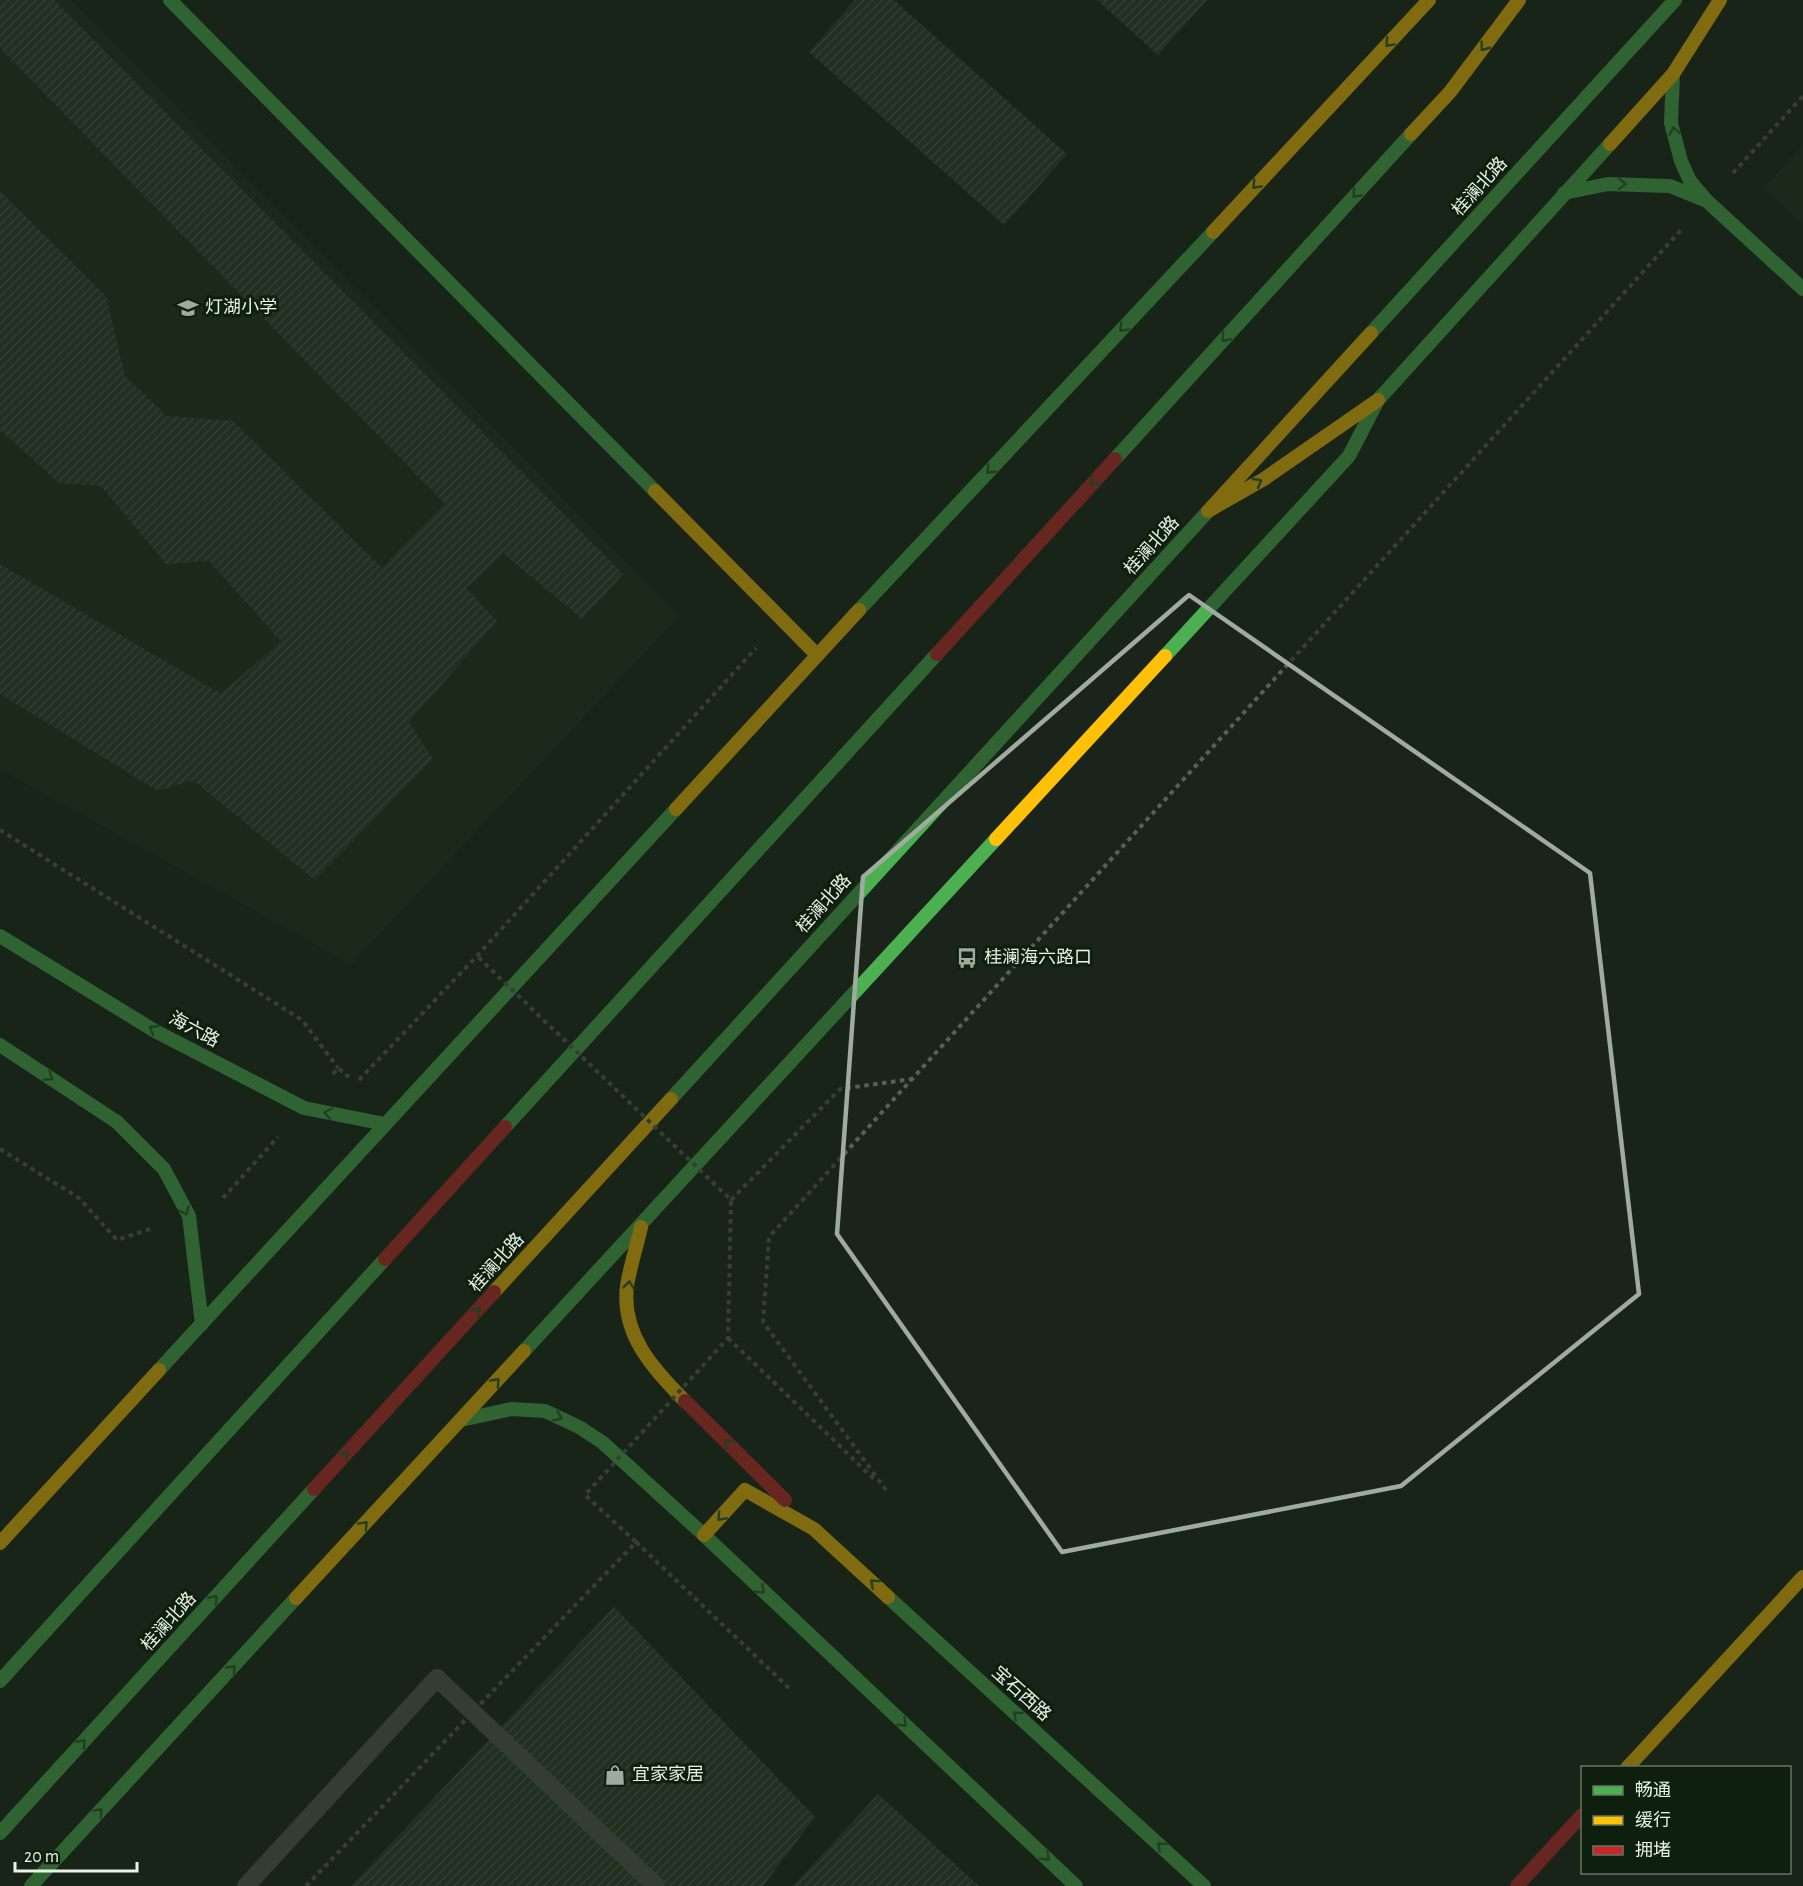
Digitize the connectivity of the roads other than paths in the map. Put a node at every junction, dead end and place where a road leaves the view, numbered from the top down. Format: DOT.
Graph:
graph roads {
  1 [pos="170,0"];
  2 [pos="1429,0"];
  3 [pos="1519,0"];
  4 [pos="1676,0"];
  5 [pos="1720,0"];
  6 [pos="1673,74"];
  7 [pos="1564,193"];
  8 [pos="1707,201"];
  9 [pos="1803,289"];
  10 [pos="1378,400"];
  11 [pos="1208,512"];
  12 [pos="817,655"];
  13 [pos="0,936"];
  14 [pos="0,1045"];
  15 [pos="385,1124"];
  16 [pos="642,1225"];
  17 [pos="202,1324"];
  18 [pos="461,1420"];
  19 [pos="814,1528"];
  20 [pos="704,1535"];
  21 [pos="0,1544"];
  22 [pos="1803,1577"];
  23 [pos="0,1681"];
  24 [pos="1628,1766"];
  25 [pos="1581,1816"];
  26 [pos="0,1833"];
  27 [pos="31,1886"];
  28 [pos="246,1886"];
  29 [pos="657,1886"];
  30 [pos="1076,1886"];
  31 [pos="1204,1886"];
  32 [pos="1517,1886"];
  1 -- 12 [label="main road"];
  2 -- 12 [label="main road, one-way"];
  3 -- 23 [label="main road, one-way"];
  4 -- 11 [label="main road, 桂澜北路"];
  5 -- 6 [label="main road"];
  6 -- 7 [label="main road"];
  8 -- 6 [label="main road, one-way"];
  7 -- 8 [label="main road, one-way"];
  7 -- 10 [label="main road"];
  8 -- 9 [label="main road"];
  11 -- 10 [label="main road, one-way"];
  10 -- 16 [label="main road"];
  26 -- 11 [label="main road, 桂澜北路, one-way"];
  12 -- 15 [label="main road"];
  15 -- 13 [label="main road, 海六路, one-way"];
  14 -- 17 [label="main road, one-way"];
  15 -- 17 [label="main road"];
  18 -- 16 [label="main road, one-way"];
  19 -- 16 [label="main road, 宝石西路, one-way"];
  17 -- 21 [label="main road"];
  18 -- 20 [label="main road, one-way"];
  27 -- 18 [label="main road, one-way"];
  19 -- 20 [label="main road, 宝石西路, one-way"];
  31 -- 19 [label="main road, 宝石西路, one-way"];
  20 -- 30 [label="main road, one-way"];
  22 -- 24 [label="main road"];
  25 -- 32 [label="main road"];
  28 -- 29 [label="lane"];
}
